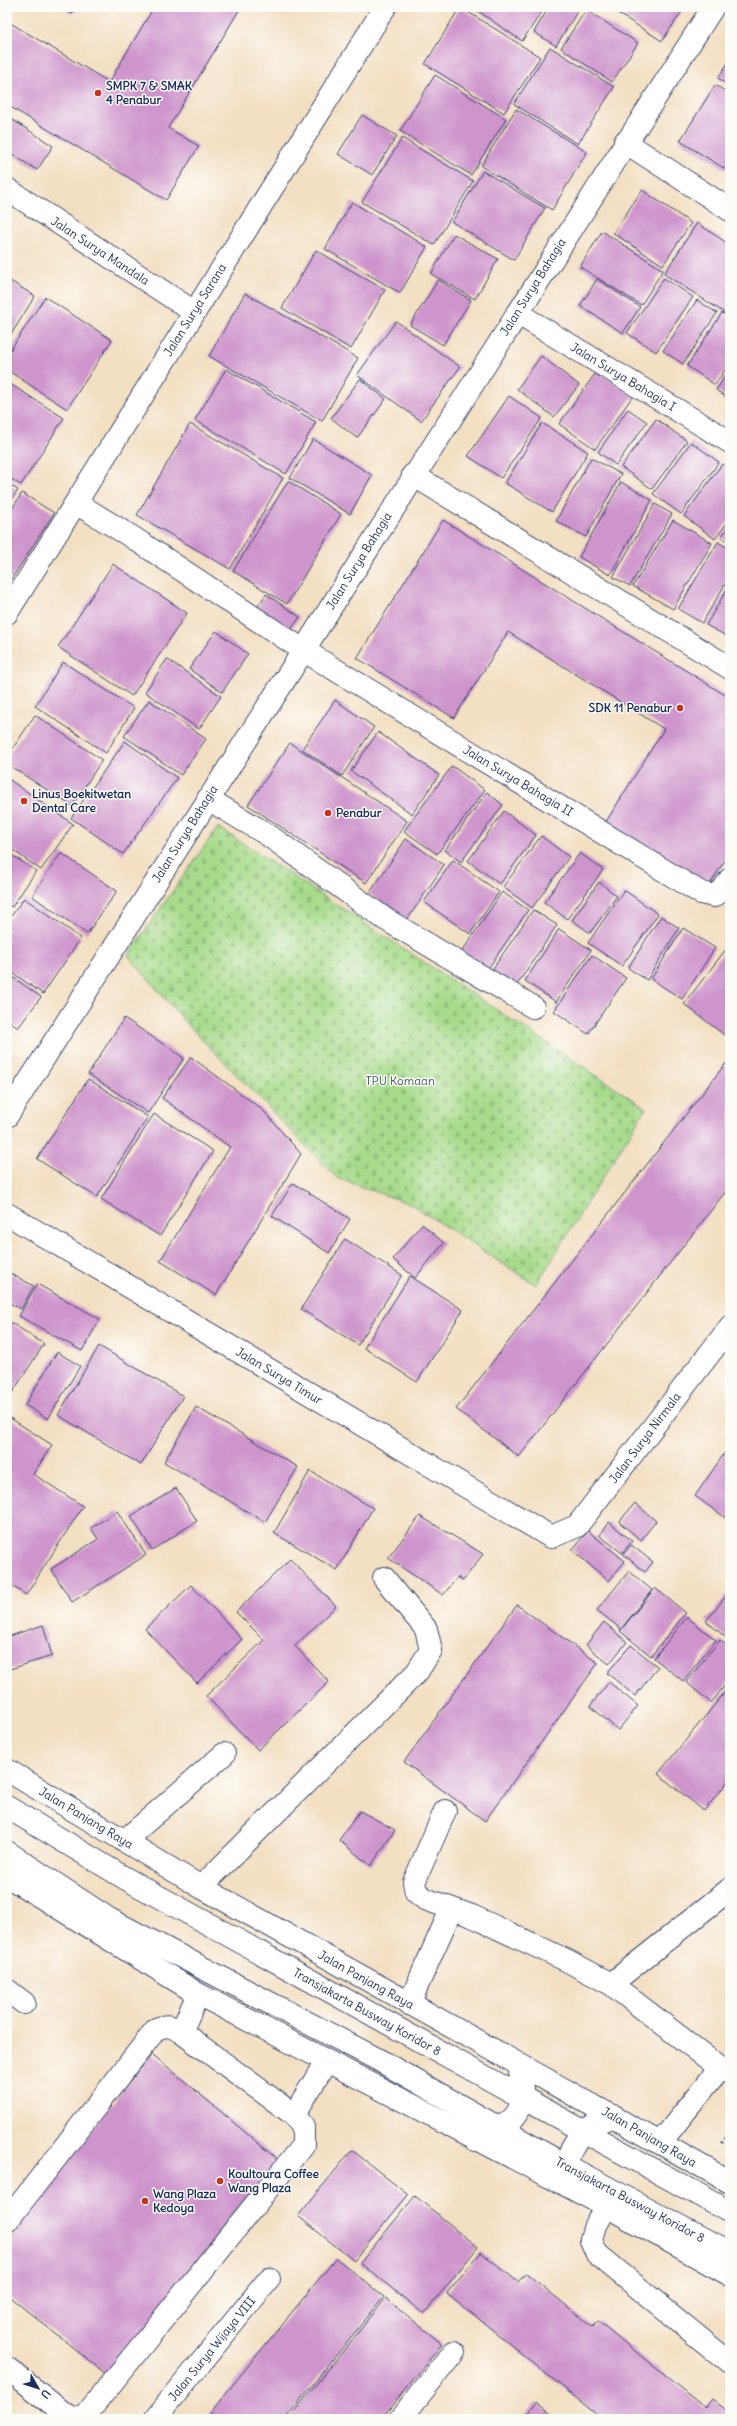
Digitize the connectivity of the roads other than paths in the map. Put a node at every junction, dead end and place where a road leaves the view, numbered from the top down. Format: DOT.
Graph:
graph roads {
  1 [pos="385,7"];
  2 [pos="713,7"];
  3 [pos="625,142"];
  4 [pos="7,190"];
  5 [pos="730,210"];
  6 [pos="194,312"];
  7 [pos="517,313"];
  8 [pos="730,442"];
  9 [pos="414,475"];
  10 [pos="76,503"];
  11 [pos="7,613"];
  12 [pos="303,650"];
  13 [pos="730,668"];
  14 [pos="208,799"];
  15 [pos="730,879"];
  16 [pos="533,1007"];
  17 [pos="7,1116"];
  18 [pos="7,1214"];
  19 [pos="730,1326"];
  20 [pos="551,1537"];
  21 [pos="384,1578"];
  22 [pos="224,1754"];
  23 [pos="7,1770"];
  24 [pos="7,1807"];
  25 [pos="445,1811"];
  26 [pos="124,1841"];
  27 [pos="7,1852"];
  28 [pos="7,1876"];
  29 [pos="201,1887"];
  30 [pos="730,1889"];
  31 [pos="451,1910"];
  32 [pos="611,1984"];
  33 [pos="198,1994"];
  34 [pos="410,2004"];
  35 [pos="181,2032"];
  36 [pos="326,2062"];
  37 [pos="518,2066"];
  38 [pos="725,2070"];
  39 [pos="521,2097"];
  40 [pos="294,2115"];
  41 [pos="614,2116"];
  42 [pos="499,2128"];
  43 [pos="583,2131"];
  44 [pos="476,2140"];
  45 [pos="660,2143"];
  46 [pos="565,2175"];
  47 [pos="730,2182"];
  48 [pos="606,2206"];
  49 [pos="730,2212"];
  50 [pos="7,2221"];
  51 [pos="730,2253"];
  52 [pos="730,2275"];
  53 [pos="269,2279"];
  54 [pos="454,2352"];
  55 [pos="730,2363"];
  56 [pos="7,2368"];
  57 [pos="405,2417"];
  58 [pos="75,2419"];
  59 [pos="155,2419"];
  1 -- 6 [label="street, Jalan Surya Sarana"];
  2 -- 3 [label="street, Jalan Surya Bahagia"];
  3 -- 5 [label="street"];
  3 -- 7 [label="street, Jalan Surya Bahagia"];
  4 -- 6 [label="street, Jalan Surya Mandala"];
  6 -- 10 [label="street, Jalan Surya Sarana"];
  7 -- 8 [label="street, Jalan Surya Bahagia I"];
  7 -- 9 [label="street, Jalan Surya Bahagia"];
  9 -- 12 [label="street, Jalan Surya Bahagia"];
  9 -- 13 [label="street"];
  10 -- 11 [label="street, Jalan Surya Sarana"];
  10 -- 12 [label="street"];
  12 -- 14 [label="street, Jalan Surya Bahagia"];
  12 -- 15 [label="street, Jalan Surya Bahagia II"];
  14 -- 16 [label="street"];
  14 -- 17 [label="street, Jalan Surya Bahagia"];
  18 -- 20 [label="street, Jalan Surya Timur"];
  19 -- 20 [label="street, Jalan Surya Nirmala"];
  21 -- 29 [label="street"];
  22 -- 26 [label="street"];
  23 -- 26 [label="street, Jalan Panjang Raya"];
  24 -- 39 [label="street, Transjakarta Busway Koridor 8"];
  25 -- 31 [label="street"];
  26 -- 29 [label="street, Jalan Panjang Raya"];
  27 -- 42 [label="street, Transjakarta Busway Koridor 8"];
  28 -- 33 [label="street"];
  29 -- 34 [label="street, Jalan Panjang Raya"];
  30 -- 32 [label="street"];
  31 -- 32 [label="street"];
  31 -- 34 [label="street"];
  32 -- 38 [label="street"];
  33 -- 35 [label="street"];
  33 -- 36 [label="street"];
  34 -- 37 [label="street, Jalan Panjang Raya"];
  35 -- 40 [label="street"];
  35 -- 50 [label="street"];
  36 -- 40 [label="street"];
  36 -- 44 [label="street"];
  37 -- 39 [label="street"];
  37 -- 41 [label="street, Jalan Panjang Raya"];
  38 -- 45 [label="street"];
  39 -- 42 [label="street"];
  39 -- 43 [label="street, Transjakarta Busway Koridor 8"];
  40 -- 58 [label="street"];
  41 -- 43 [label="street"];
  41 -- 45 [label="street, Jalan Panjang Raya"];
  42 -- 44 [label="street"];
  42 -- 46 [label="street, Transjakarta Busway Koridor 8"];
  43 -- 46 [label="street"];
  43 -- 49 [label="street, Transjakarta Busway Koridor 8"];
  44 -- 46 [label="street"];
  45 -- 47 [label="street, Jalan Panjang Raya"];
  46 -- 48 [label="street"];
  46 -- 51 [label="street, Transjakarta Busway Koridor 8"];
  48 -- 52 [label="street"];
  48 -- 55 [label="street"];
  53 -- 59 [label="street, Jalan Surya Wijaya VIII"];
  54 -- 57 [label="street"];
  56 -- 58 [label="street"];
}
